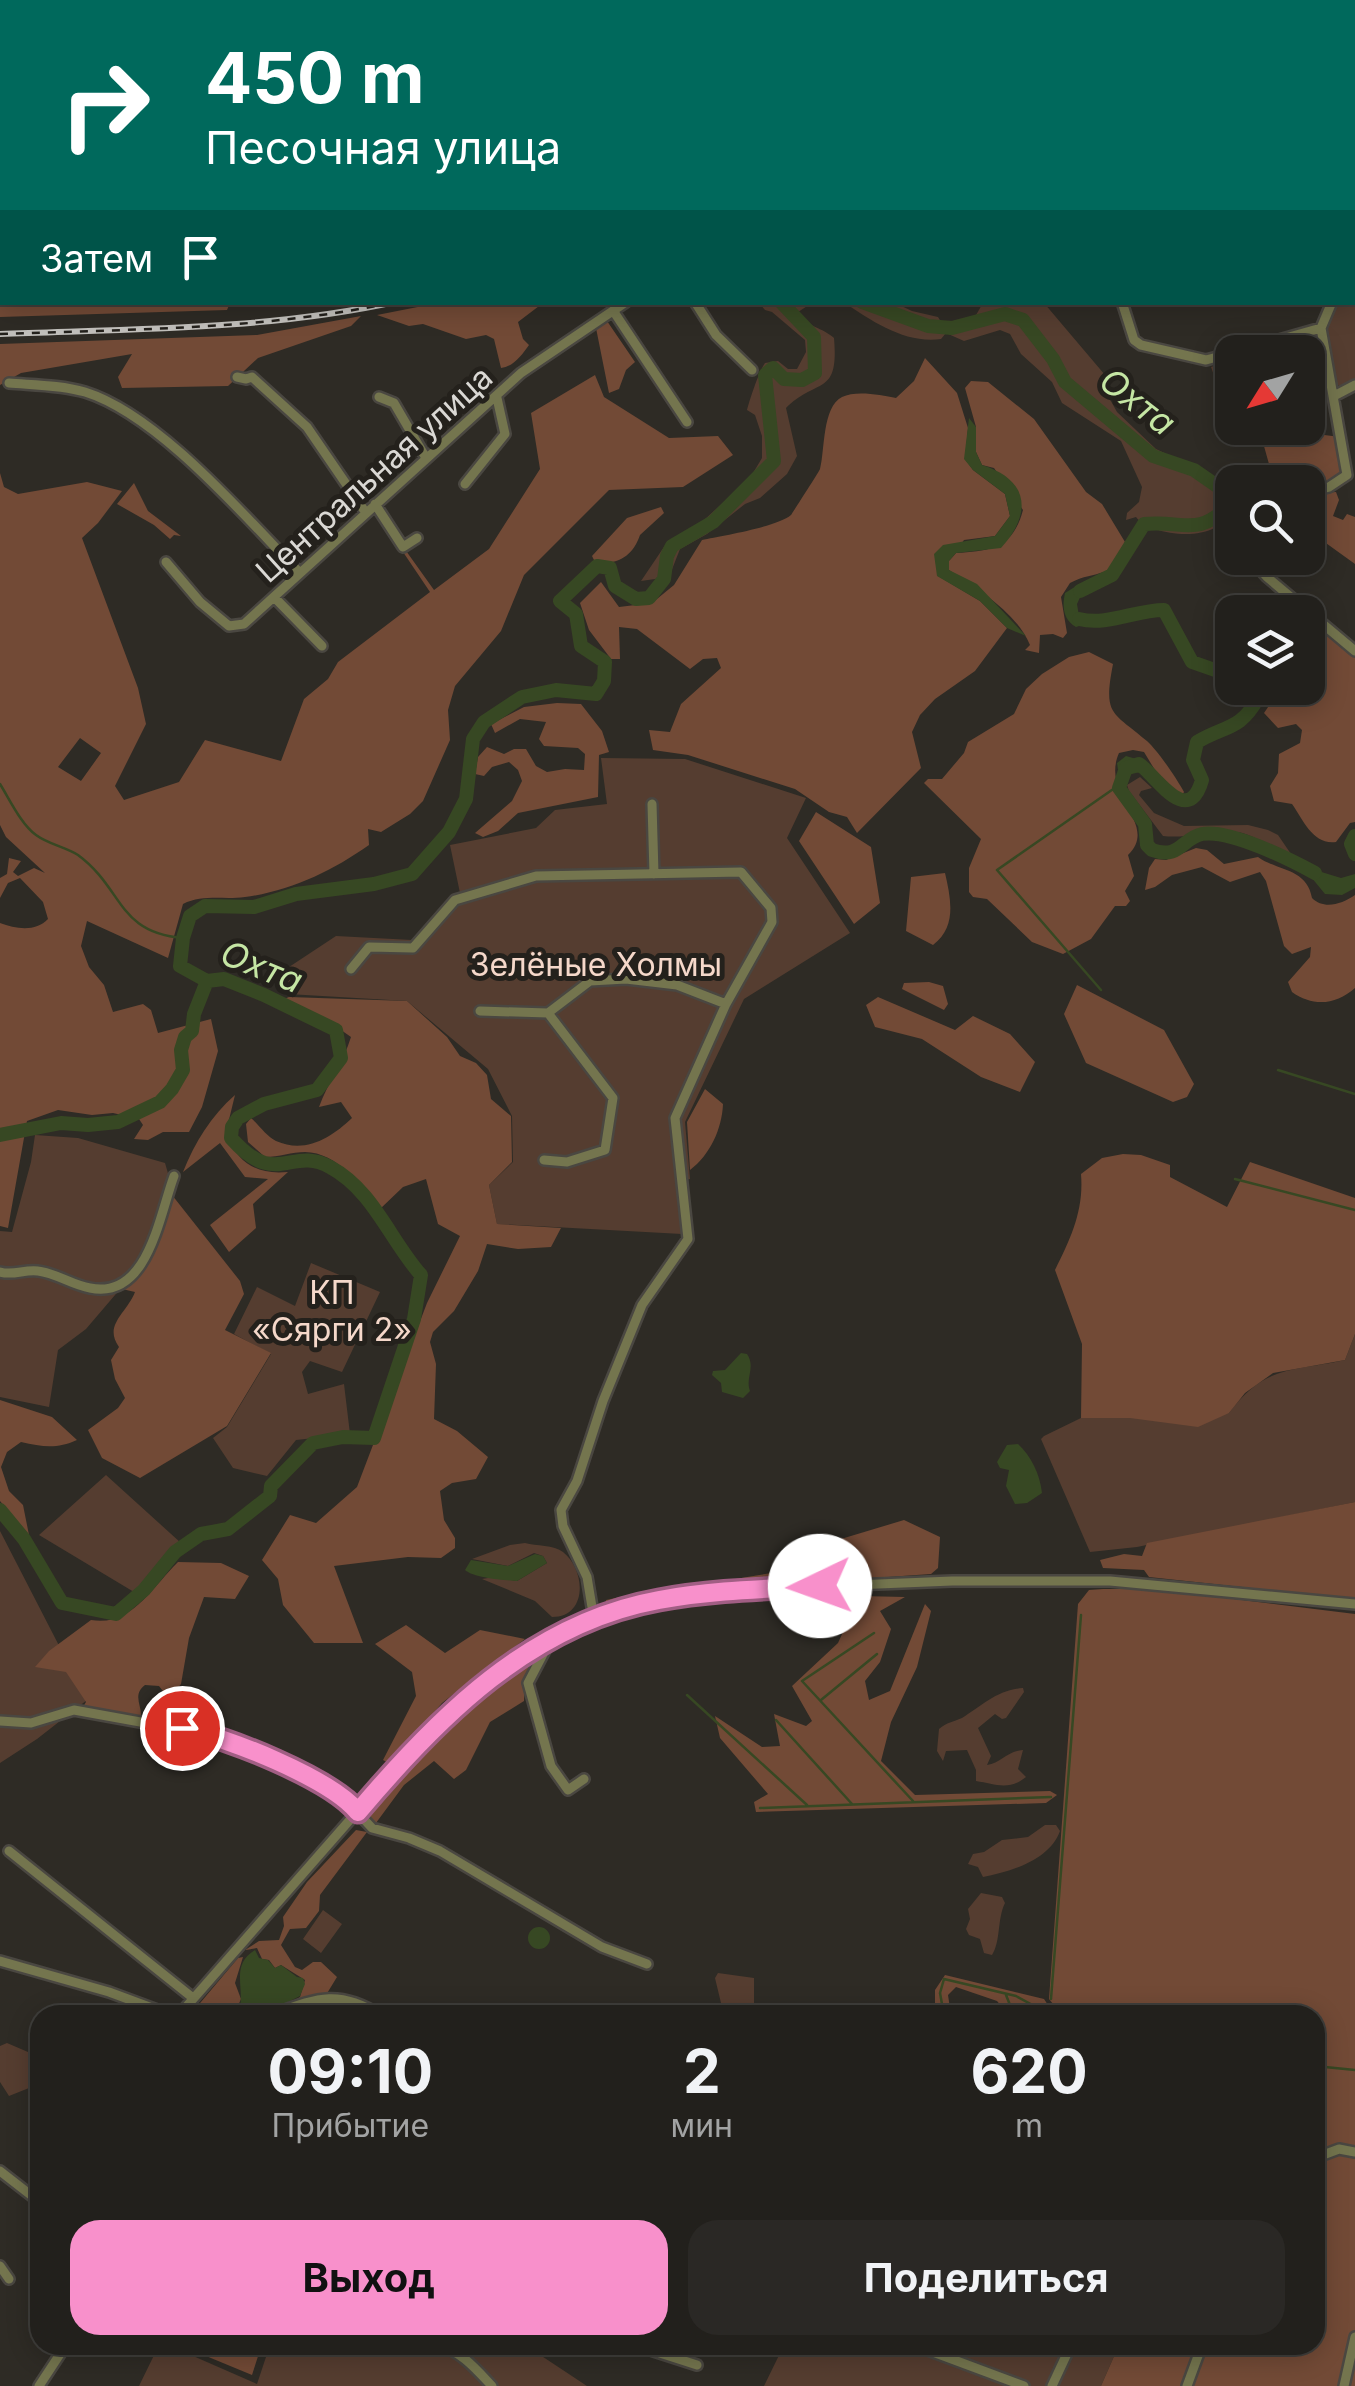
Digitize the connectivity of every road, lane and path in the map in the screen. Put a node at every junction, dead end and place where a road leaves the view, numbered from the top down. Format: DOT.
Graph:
graph roads {
  1 [pos="622,305"];
  2 [pos="697,305"];
  3 [pos="1123,305"];
  4 [pos="1331,305"];
  5 [pos="614,312"];
  6 [pos="1321,328"];
  7 [pos="1297,335"];
  8 [pos="1215,358"];
  9 [pos="752,370"];
  10 [pos="237,377"];
  11 [pos="9,383"];
  12 [pos="1355,385"];
  13 [pos="1334,396"];
  14 [pos="379,397"];
  15 [pos="497,398"];
  16 [pos="687,422"];
  17 [pos="1350,457"];
  18 [pos="426,458"];
  19 [pos="465,484"];
  20 [pos="1325,489"];
  21 [pos="375,504"];
  22 [pos="366,513"];
  23 [pos="417,538"];
  24 [pos="166,562"];
  25 [pos="300,573"];
  26 [pos="1265,575"];
  27 [pos="275,598"];
  28 [pos="322,646"];
  29 [pos="1355,651"];
  30 [pos="652,804"];
  31 [pos="654,874"];
  32 [pos="351,969"];
  33 [pos="726,1004"];
  34 [pos="480,1011"];
  35 [pos="548,1013"];
  36 [pos="544,1160"];
  37 [pos="174,1176"];
  38 [pos="4,1274"];
  39 [pos="0,1288"];
  40 [pos="1355,1604"];
  41 [pos="594,1619"];
  42 [pos="551,1639"];
  43 [pos="0,1720"];
  44 [pos="584,1780"];
  45 [pos="358,1812"];
  46 [pos="9,1851"];
  47 [pos="0,1961"];
  48 [pos="647,1964"];
  49 [pos="193,1998"];
  50 [pos="144,2005"];
  51 [pos="187,2005"];
  52 [pos="303,2005"];
  53 [pos="362,2005"];
  54 [pos="1355,2152"];
  55 [pos="1325,2154"];
  56 [pos="0,2171"];
  57 [pos="30,2193"];
  58 [pos="0,2266"];
  59 [pos="9,2279"];
  60 [pos="1355,2337"];
  61 [pos="59,2355"];
  62 [pos="458,2355"];
  63 [pos="666,2355"];
  64 [pos="941,2355"];
  65 [pos="1066,2355"];
  66 [pos="1199,2355"];
  67 [pos="697,2365"];
  68 [pos="39,2386"];
  69 [pos="492,2386"];
  70 [pos="1024,2386"];
  71 [pos="1052,2386"];
  72 [pos="1188,2386"];
  73 [pos="1344,2386"];
  1 -- 5 [label="street, Центральная улица"];
  2 -- 9 [label="street"];
  3 -- 8 [label="street"];
  4 -- 6 [label="street"];
  5 -- 15 [label="street, Центральная улица"];
  5 -- 16 [label="street"];
  6 -- 7 [label="street"];
  6 -- 13 [label="street"];
  10 -- 22 [label="street"];
  11 -- 25 [label="street"];
  12 -- 13 [label="street"];
  13 -- 17 [label="street"];
  14 -- 18 [label="street"];
  15 -- 18 [label="street, Центральная улица"];
  15 -- 19 [label="street"];
  17 -- 20 [label="street"];
  18 -- 21 [label="street, Центральная улица"];
  21 -- 22 [label="street, Центральная улица"];
  21 -- 23 [label="street"];
  22 -- 25 [label="street, Центральная улица"];
  24 -- 27 [label="street, Центральная улица"];
  25 -- 27 [label="street, Центральная улица"];
  26 -- 29 [label="street"];
  27 -- 28 [label="street"];
  30 -- 31 [label="street"];
  31 -- 32 [label="street"];
  31 -- 33 [label="street"];
  33 -- 35 [label="street"];
  33 -- 41 [label="street"];
  34 -- 35 [label="street"];
  35 -- 36 [label="street"];
  37 -- 38 [label="street"];
  38 -- 39 [label="street"];
  40 -- 41 [label="street"];
  41 -- 42 [label="street"];
  42 -- 44 [label="street"];
  42 -- 45 [label="street"];
  43 -- 45 [label="street"];
  45 -- 48 [label="street"];
  45 -- 49 [label="street"];
  46 -- 49 [label="street"];
  47 -- 50 [label="street"];
  49 -- 51 [label="street"];
  52 -- 53 [label="street"];
  54 -- 55 [label="street"];
  56 -- 57 [label="street"];
  58 -- 59 [label="street"];
  60 -- 73 [label="street"];
  61 -- 68 [label="street"];
  62 -- 69 [label="street"];
  63 -- 67 [label="street"];
  64 -- 70 [label="street"];
  65 -- 71 [label="street"];
  66 -- 72 [label="street"];
}
